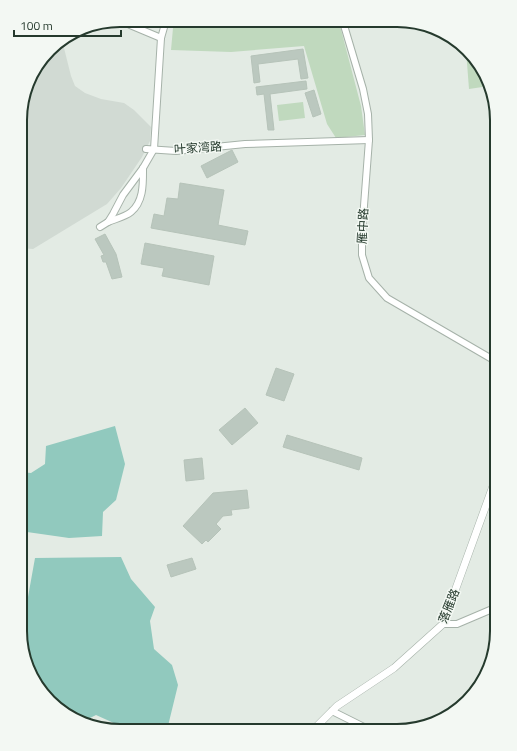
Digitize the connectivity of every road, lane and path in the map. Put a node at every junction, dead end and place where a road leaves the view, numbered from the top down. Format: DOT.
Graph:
graph roads {
  1 [pos="135,27"];
  2 [pos="164,27"];
  3 [pos="344,27"];
  4 [pos="161,38"];
  5 [pos="369,140"];
  6 [pos="146,149"];
  7 [pos="154,149"];
  8 [pos="143,168"];
  9 [pos="108,222"];
  10 [pos="100,227"];
  11 [pos="490,358"];
  12 [pos="490,494"];
  13 [pos="490,610"];
  14 [pos="443,624"];
  15 [pos="332,711"];
  16 [pos="319,724"];
  17 [pos="358,724"];
  1 -- 4 [label="street"];
  2 -- 4 [label="street"];
  3 -- 5 [label="street, 雁中路"];
  4 -- 7 [label="street"];
  5 -- 7 [label="street, 叶家湾路"];
  5 -- 11 [label="street, 雁中路"];
  6 -- 7 [label="street, 叶家湾路"];
  7 -- 8 [label="street"];
  8 -- 9 [label="street"];
  8 -- 9 [label="street"];
  9 -- 10 [label="street"];
  12 -- 14 [label="street, 落雁路"];
  13 -- 14 [label="street"];
  14 -- 15 [label="street, 落雁路"];
  15 -- 16 [label="street, 落雁路"];
  15 -- 17 [label="street"];
}
